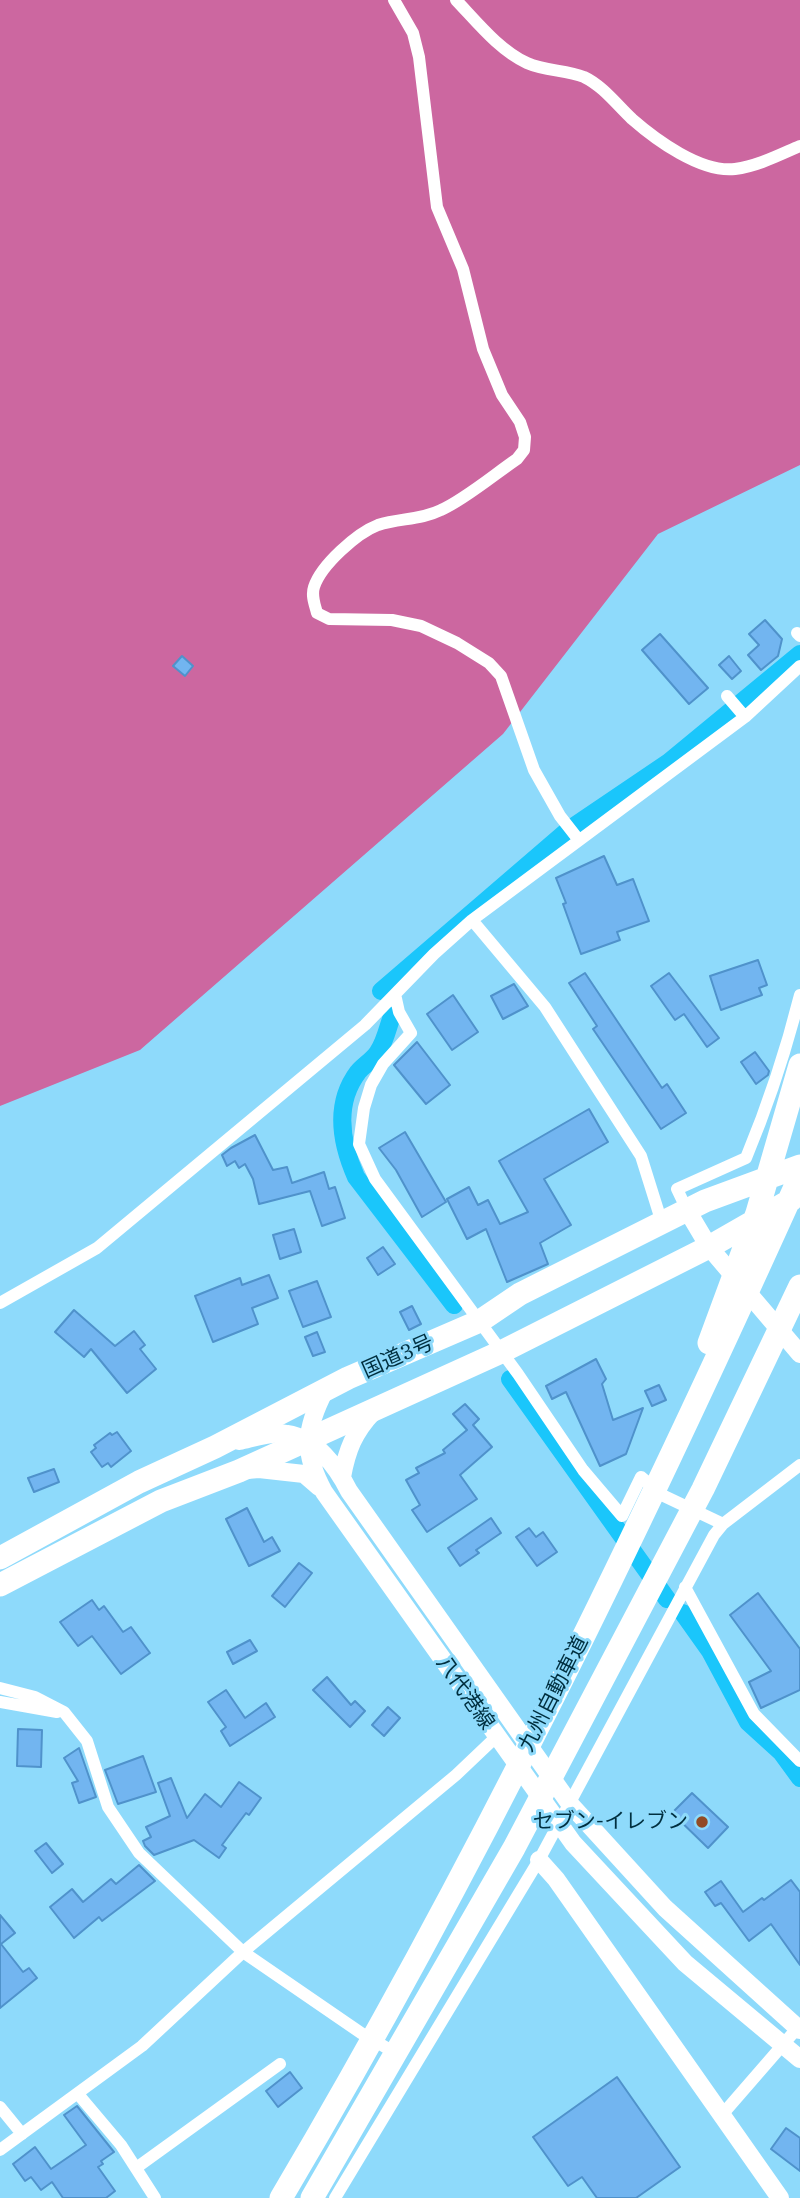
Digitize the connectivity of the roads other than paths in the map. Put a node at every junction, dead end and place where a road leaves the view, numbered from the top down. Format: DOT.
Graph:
graph roads {
  1 [pos="394,0"];
  2 [pos="456,0"];
  3 [pos="800,146"];
  4 [pos="800,666"];
  5 [pos="727,696"];
  6 [pos="745,717"];
  7 [pos="578,839"];
  8 [pos="472,920"];
  9 [pos="395,995"];
  10 [pos="800,995"];
  11 [pos="800,1065"];
  12 [pos="800,1160"];
  13 [pos="800,1166"];
  14 [pos="800,1176"];
  15 [pos="800,1195"];
  16 [pos="696,1205"];
  17 [pos="662,1223"];
  18 [pos="709,1247"];
  19 [pos="800,1286"];
  20 [pos="0,1303"];
  21 [pos="800,1312"];
  22 [pos="480,1321"];
  23 [pos="501,1352"];
  24 [pos="800,1354"];
  25 [pos="325,1390"];
  26 [pos="378,1407"];
  27 [pos="307,1440"];
  28 [pos="215,1447"];
  29 [pos="800,1465"];
  30 [pos="239,1471"];
  31 [pos="342,1476"];
  32 [pos="704,1489"];
  33 [pos="655,1491"];
  34 [pos="324,1492"];
  35 [pos="723,1524"];
  36 [pos="0,1558"];
  37 [pos="0,1585"];
  38 [pos="685,1587"];
  39 [pos="0,1688"];
  40 [pos="0,1702"];
  41 [pos="64,1712"];
  42 [pos="496,1737"];
  43 [pos="800,1761"];
  44 [pos="570,1804"];
  45 [pos="559,1824"];
  46 [pos="539,1860"];
  47 [pos="243,1952"];
  48 [pos="799,2027"];
  49 [pos="782,2044"];
  50 [pos="800,2059"];
  51 [pos="414,2063"];
  52 [pos="280,2064"];
  53 [pos="78,2094"];
  54 [pos="0,2106"];
  55 [pos="722,2116"];
  56 [pos="22,2134"];
  57 [pos="0,2150"];
  58 [pos="136,2168"];
  59 [pos="155,2198"];
  60 [pos="281,2198"];
  61 [pos="312,2198"];
  62 [pos="335,2198"];
  63 [pos="779,2198"];
  1 -- 7 [label="street"];
  2 -- 3 [label="street"];
  4 -- 6 [label="street"];
  5 -- 6 [label="street"];
  6 -- 7 [label="street"];
  7 -- 8 [label="street"];
  8 -- 9 [label="street"];
  8 -- 17 [label="street"];
  9 -- 20 [label="street"];
  9 -- 22 [label="street"];
  10 -- 16 [label="street"];
  11 -- 33 [label="highway"];
  12 -- 16 [label="main road"];
  13 -- 16 [label="highway, 国道3号"];
  14 -- 33 [label="highway, 九州自動車道"];
  15 -- 18 [label="highway, 国道3号"];
  16 -- 17 [label="highway, 国道3号"];
  16 -- 18 [label="main road"];
  17 -- 22 [label="highway, 国道3号"];
  18 -- 23 [label="highway, 国道3号"];
  18 -- 24 [label="main road"];
  19 -- 32 [label="highway, 九州自動車道"];
  21 -- 32 [label="highway"];
  22 -- 23 [label="street"];
  22 -- 25 [label="highway, 国道3号"];
  23 -- 26 [label="highway, 国道3号"];
  23 -- 35 [label="street"];
  25 -- 27 [label="main road, 八代港線"];
  25 -- 28 [label="highway, 国道3号"];
  26 -- 27 [label="highway, 国道3号"];
  26 -- 31 [label="main road"];
  27 -- 28 [label="main road"];
  27 -- 30 [label="highway, 国道3号"];
  27 -- 31 [label="main road, 八代港線"];
  27 -- 34 [label="main road, 八代港線"];
  28 -- 36 [label="highway, 国道3号"];
  29 -- 35 [label="street"];
  30 -- 34 [label="main road, 八代港線"];
  30 -- 37 [label="highway, 国道3号"];
  31 -- 44 [label="main road, 八代港線"];
  32 -- 61 [label="highway, 九州自動車道"];
  33 -- 60 [label="highway, 九州自動車道"];
  34 -- 42 [label="main road, 八代港線"];
  35 -- 38 [label="street"];
  38 -- 43 [label="street"];
  38 -- 44 [label="street"];
  39 -- 41 [label="street"];
  40 -- 41 [label="street"];
  41 -- 47 [label="street"];
  42 -- 45 [label="main road, 八代港線"];
  42 -- 47 [label="street"];
  44 -- 45 [label="street"];
  44 -- 48 [label="main road, 八代港線"];
  45 -- 46 [label="street"];
  45 -- 49 [label="main road, 八代港線"];
  46 -- 51 [label="street"];
  46 -- 55 [label="main road"];
  47 -- 51 [label="street"];
  47 -- 53 [label="street"];
  48 -- 49 [label="street"];
  49 -- 50 [label="main road, 八代港線"];
  49 -- 55 [label="street"];
  51 -- 62 [label="street"];
  52 -- 58 [label="street"];
  53 -- 56 [label="street"];
  53 -- 58 [label="street"];
  54 -- 56 [label="street"];
  55 -- 63 [label="main road"];
  56 -- 57 [label="street"];
  58 -- 59 [label="street"];
}
